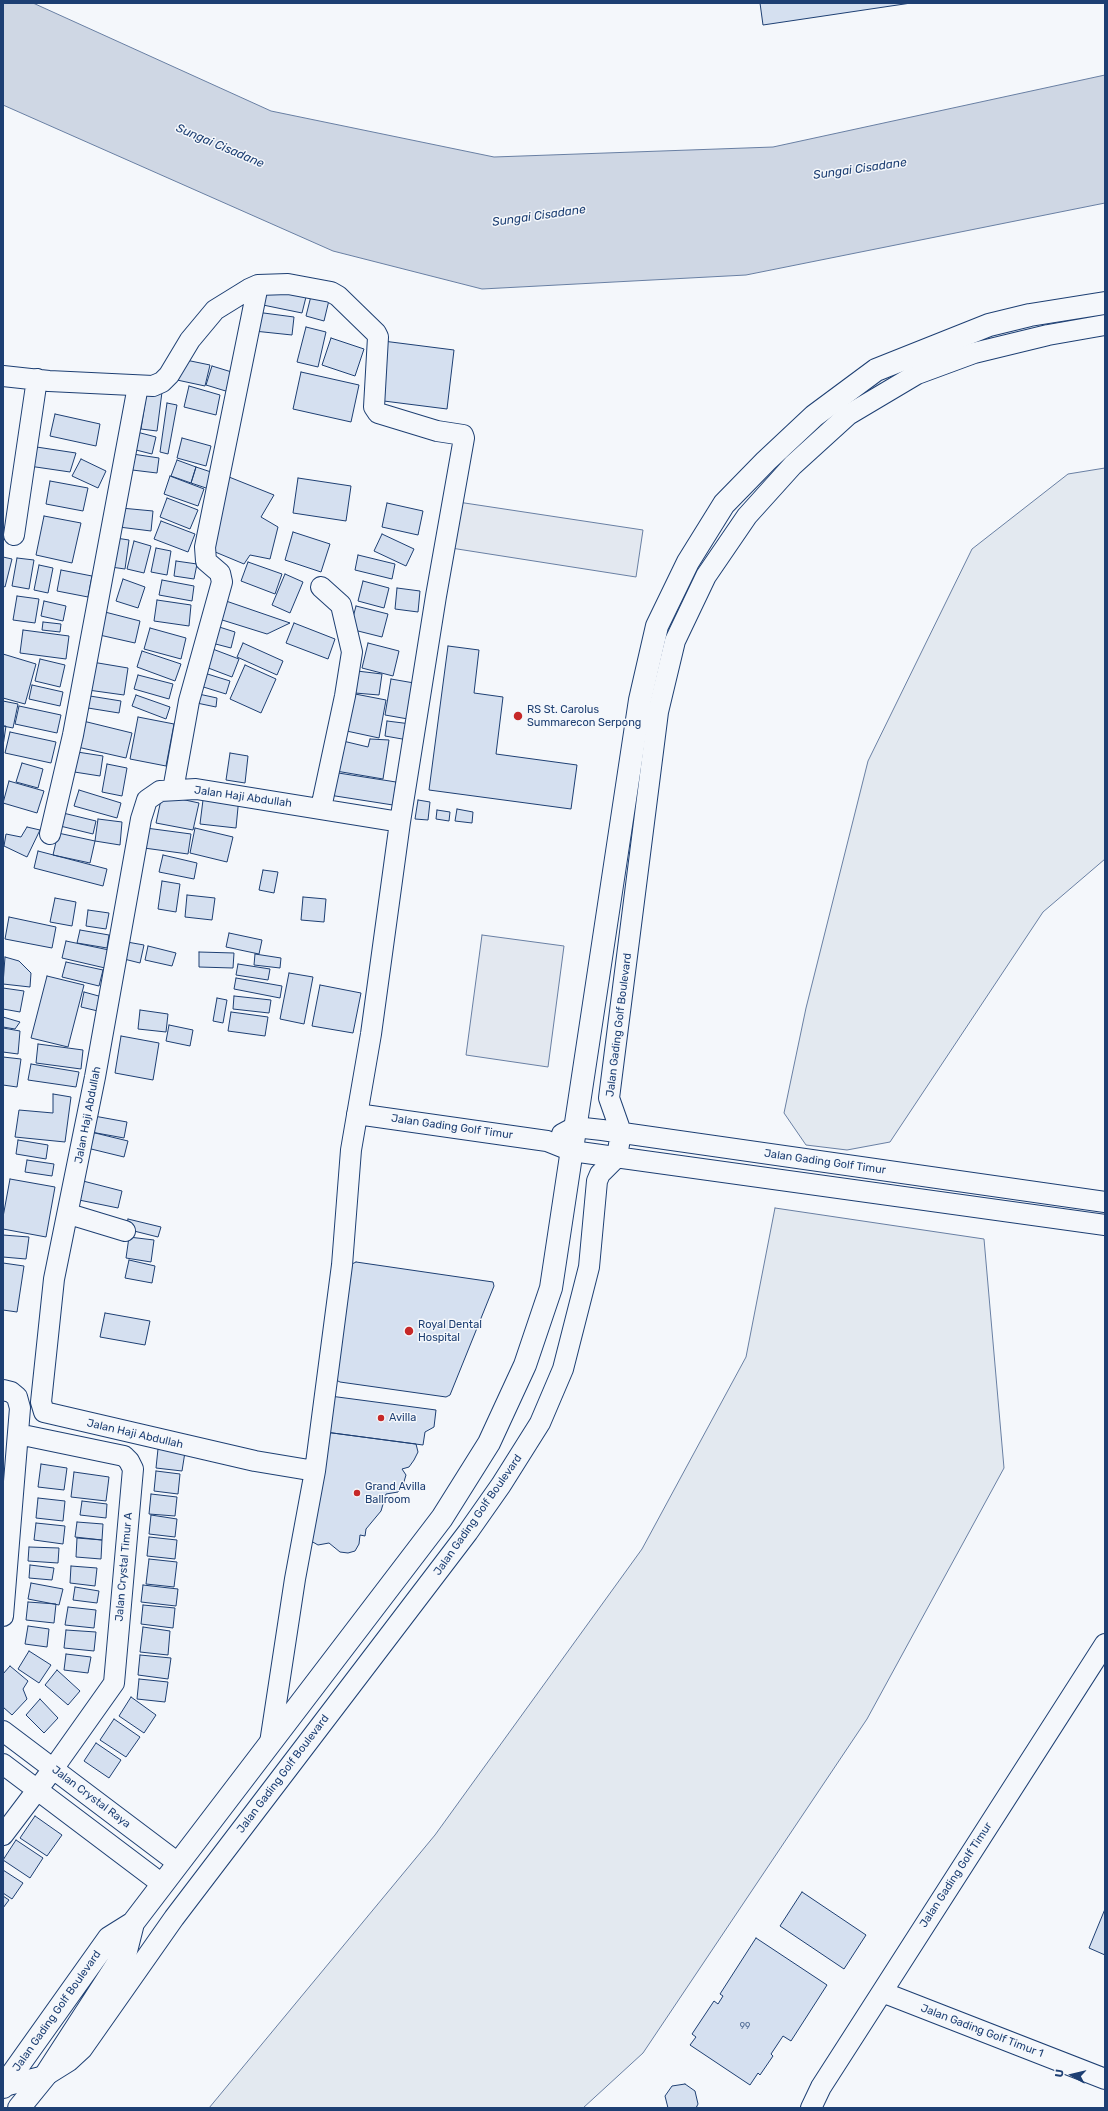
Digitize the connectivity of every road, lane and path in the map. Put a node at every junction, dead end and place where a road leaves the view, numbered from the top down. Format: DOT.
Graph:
graph roads {
  1 [pos="258,286"];
  2 [pos="1105,303"];
  3 [pos="1105,325"];
  4 [pos="3,376"];
  5 [pos="36,379"];
  6 [pos="138,386"];
  7 [pos="14,536"];
  8 [pos="321,587"];
  9 [pos="173,790"];
  10 [pos="321,808"];
  11 [pos="400,822"];
  12 [pos="50,834"];
  13 [pos="357,1114"];
  14 [pos="575,1127"];
  15 [pos="621,1132"];
  16 [pos="547,1141"];
  17 [pos="572,1151"];
  18 [pos="617,1157"];
  19 [pos="1105,1202"];
  20 [pos="68,1214"];
  21 [pos="1105,1224"];
  22 [pos="125,1230"];
  23 [pos="3,1390"];
  24 [pos="18,1434"];
  25 [pos="315,1471"];
  26 [pos="3,1616"];
  27 [pos="1105,1644"];
  28 [pos="3,1731"];
  29 [pos="270,1744"];
  30 [pos="3,1764"];
  31 [pos="53,1769"];
  32 [pos="37,1790"];
  33 [pos="3,1835"];
  34 [pos="178,1863"];
  35 [pos="162,1884"];
  36 [pos="133,1922"];
  37 [pos="882,1992"];
  38 [pos="44,2076"];
  39 [pos="1105,2079"];
  40 [pos="3,2087"];
  41 [pos="19,2108"];
  42 [pos="811,2108"];
  1 -- 6 [label="street"];
  1 -- 9 [label="street"];
  1 -- 11 [label="street"];
  2 -- 14 [label="main road, Jalan Gading Golf Boulevard"];
  3 -- 15 [label="street, Jalan Gading Golf Boulevard"];
  4 -- 5 [label="street"];
  5 -- 6 [label="street"];
  5 -- 7 [label="street"];
  6 -- 12 [label="street"];
  8 -- 10 [label="street"];
  9 -- 10 [label="street, Jalan Haji Abdullah"];
  9 -- 20 [label="street, Jalan Haji Abdullah"];
  10 -- 11 [label="street, Jalan Haji Abdullah"];
  11 -- 13 [label="street"];
  13 -- 16 [label="street, Jalan Gading Golf Timur"];
  13 -- 25 [label="street"];
  14 -- 15 [label="street, Jalan Gading Golf Timur"];
  14 -- 16 [label="street"];
  14 -- 17 [label="main road, Jalan Gading Golf Boulevard"];
  15 -- 18 [label="street, Jalan Gading Golf Boulevard"];
  15 -- 19 [label="street, Jalan Gading Golf Timur"];
  16 -- 17 [label="street, Jalan Gading Golf Timur"];
  17 -- 18 [label="street, Jalan Gading Golf Timur"];
  17 -- 29 [label="main road, Jalan Gading Golf Boulevard"];
  18 -- 21 [label="street, Jalan Gading Golf Timur"];
  18 -- 38 [label="street, Jalan Gading Golf Boulevard"];
  20 -- 22 [label="street"];
  20 -- 25 [label="street, Jalan Haji Abdullah"];
  23 -- 24 [label="street"];
  24 -- 26 [label="street"];
  24 -- 31 [label="street, Jalan Crystal Timur A"];
  25 -- 29 [label="street"];
  27 -- 37 [label="street, Jalan Gading Golf Timur"];
  28 -- 31 [label="street, Jalan Crystal Raya"];
  29 -- 34 [label="main road, Jalan Gading Golf Boulevard"];
  30 -- 32 [label="street"];
  31 -- 32 [label="street, Jalan Crystal Timur A"];
  31 -- 34 [label="street, Jalan Crystal Raya"];
  32 -- 33 [label="street, Jalan Crystal Timur A"];
  32 -- 35 [label="street"];
  34 -- 35 [label="main road, Jalan Gading Golf Boulevard"];
  35 -- 36 [label="main road, Jalan Gading Golf Boulevard"];
  36 -- 38 [label="main road, Jalan Gading Golf Boulevard"];
  36 -- 40 [label="main road, Jalan Gading Golf Boulevard"];
  37 -- 39 [label="street, Jalan Gading Golf Timur 1"];
  37 -- 42 [label="street, Jalan Gading Golf Timur"];
  38 -- 40 [label="street"];
  38 -- 41 [label="main road, Jalan Gading Golf Boulevard"];
}
